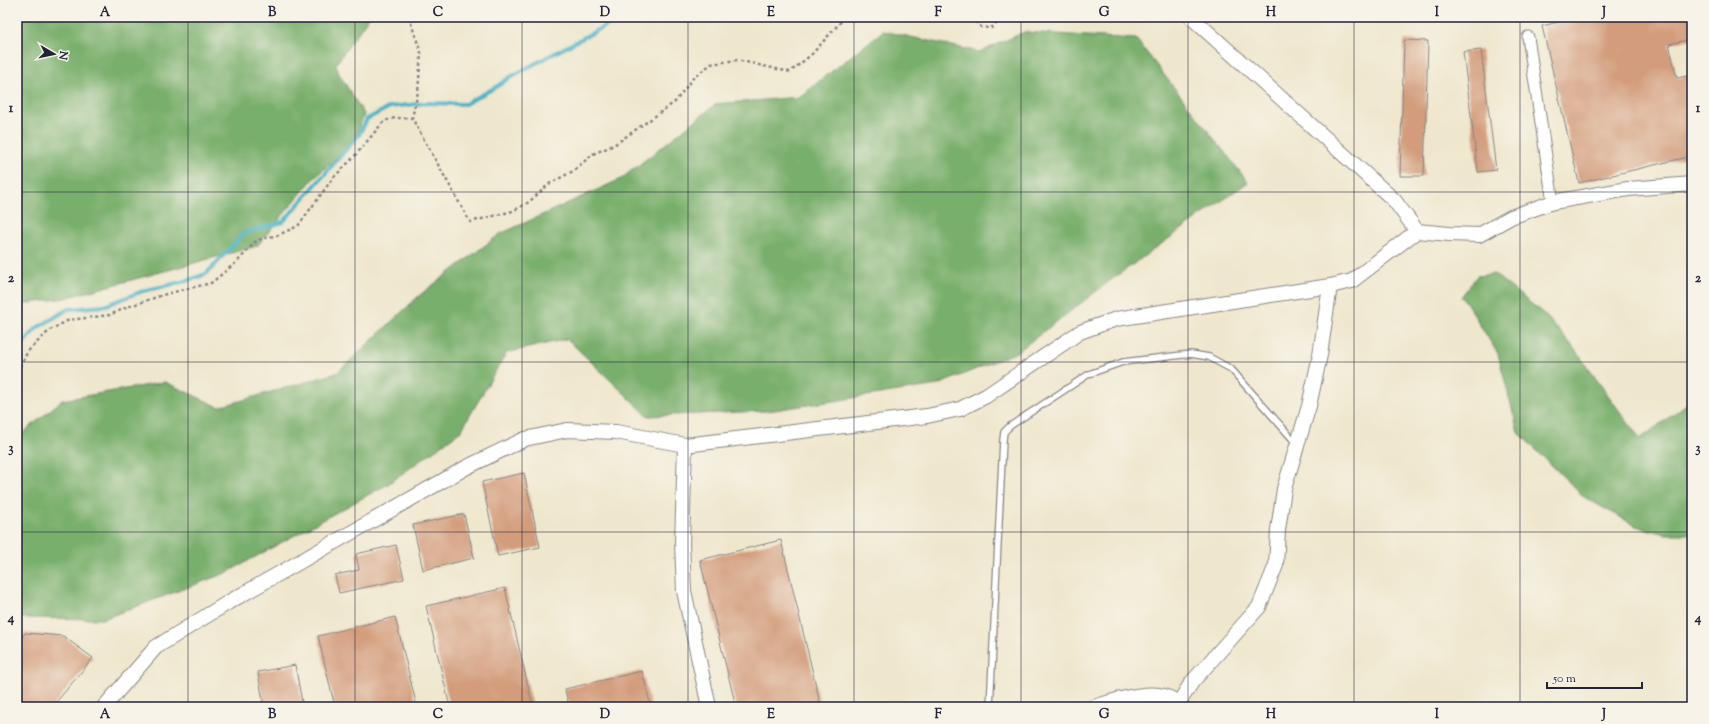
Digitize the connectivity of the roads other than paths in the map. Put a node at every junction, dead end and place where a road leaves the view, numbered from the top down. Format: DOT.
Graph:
graph roads {
  1 [pos="1191,17"];
  2 [pos="1528,37"];
  3 [pos="1692,184"];
  4 [pos="1553,202"];
  5 [pos="1417,231"];
  6 [pos="1330,286"];
  7 [pos="685,445"];
  8 [pos="1297,445"];
  9 [pos="1179,706"];
  10 [pos="104,707"];
  11 [pos="709,707"];
  12 [pos="990,707"];
  13 [pos="1094,707"];
  1 -- 5 [label="street"];
  2 -- 4 [label="street"];
  3 -- 4 [label="street"];
  4 -- 5 [label="street"];
  5 -- 6 [label="street"];
  6 -- 7 [label="street"];
  6 -- 8 [label="street"];
  7 -- 10 [label="street"];
  7 -- 11 [label="street"];
  8 -- 9 [label="street"];
  8 -- 12 [label="lane"];
  9 -- 13 [label="street"];
}
